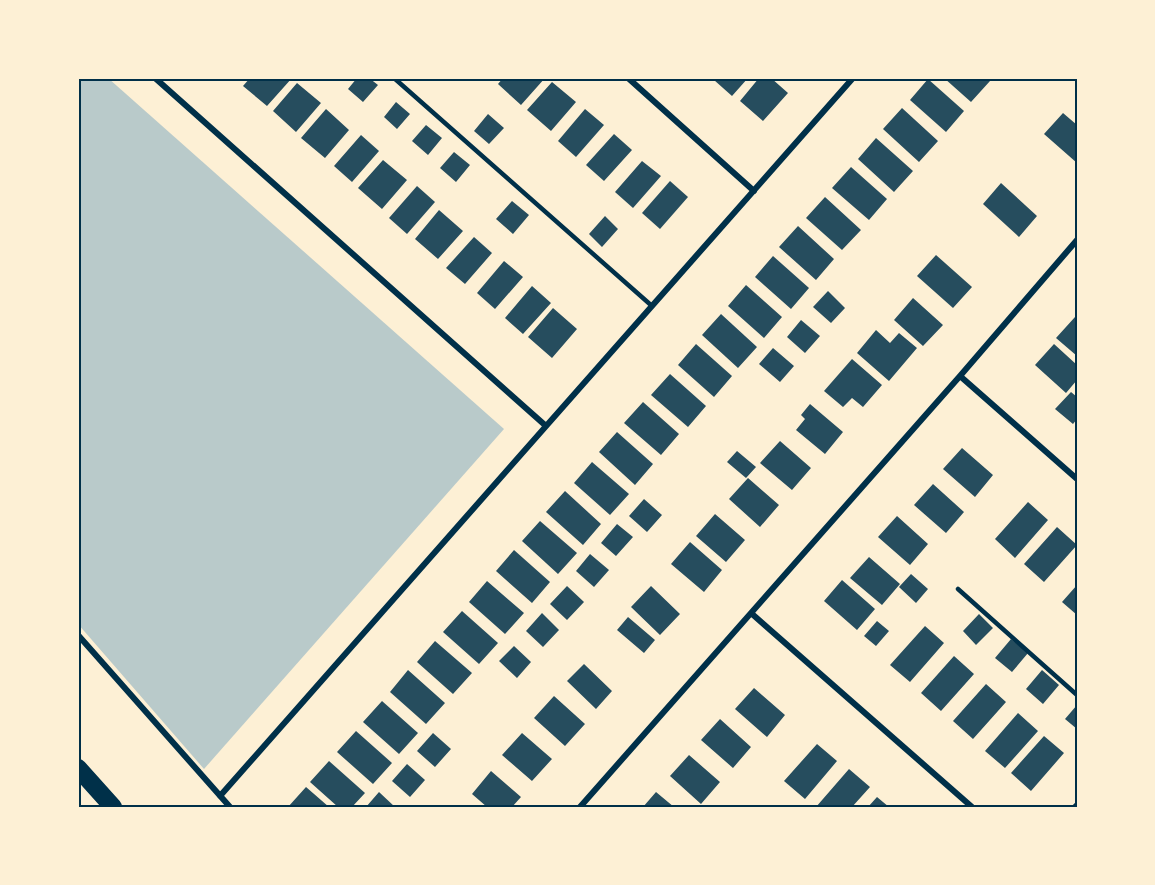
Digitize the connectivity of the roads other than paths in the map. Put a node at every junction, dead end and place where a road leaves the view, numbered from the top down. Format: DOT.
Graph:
graph roads {
  1 [pos="155,78"];
  2 [pos="394,78"];
  3 [pos="628,78"];
  4 [pos="853,78"];
  5 [pos="754,191"];
  6 [pos="1077,240"];
  7 [pos="652,306"];
  8 [pos="960,376"];
  9 [pos="546,426"];
  10 [pos="1077,479"];
  11 [pos="958,589"];
  12 [pos="752,613"];
  13 [pos="78,635"];
  14 [pos="1077,695"];
  15 [pos="78,768"];
  16 [pos="220,796"];
  17 [pos="113,807"];
  18 [pos="230,807"];
  19 [pos="580,807"];
  20 [pos="972,807"];
  1 -- 9 [label="street"];
  2 -- 7 [label="lane"];
  3 -- 5 [label="street"];
  4 -- 5 [label="street"];
  5 -- 7 [label="street"];
  6 -- 8 [label="street"];
  7 -- 9 [label="street"];
  8 -- 10 [label="street"];
  8 -- 12 [label="street"];
  9 -- 16 [label="street"];
  11 -- 14 [label="lane"];
  12 -- 19 [label="street"];
  12 -- 20 [label="street"];
  13 -- 16 [label="street"];
  15 -- 17 [label="highway"];
  16 -- 18 [label="street"];
}
